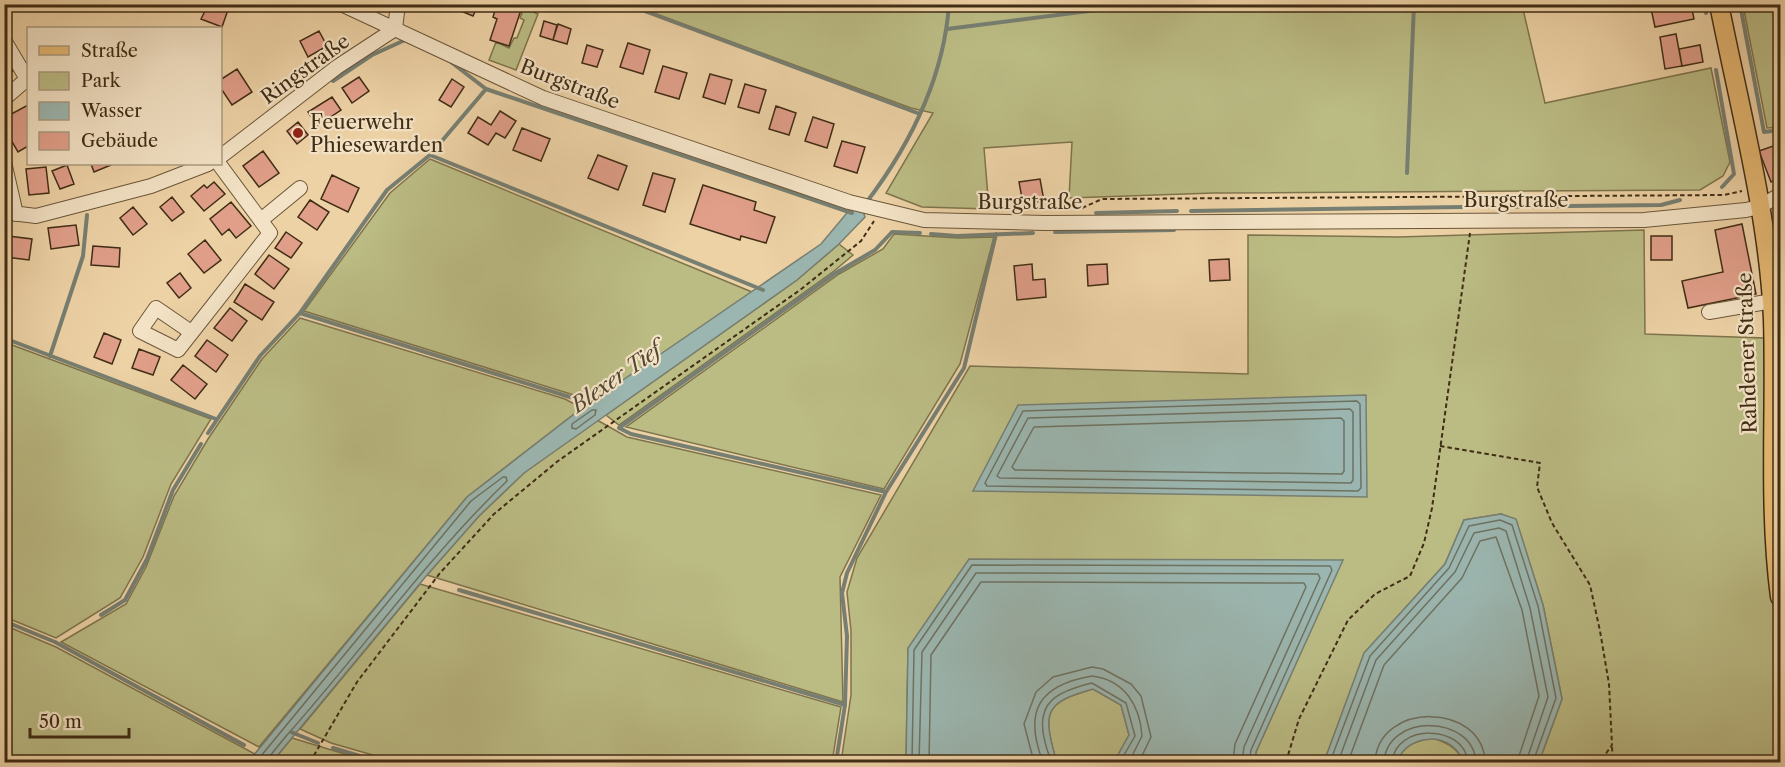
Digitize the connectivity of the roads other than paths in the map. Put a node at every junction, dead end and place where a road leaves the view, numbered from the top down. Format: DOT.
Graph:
graph roads {
  1 [pos="341,4"];
  2 [pos="398,4"];
  3 [pos="1719,4"];
  4 [pos="395,29"];
  5 [pos="4,40"];
  6 [pos="4,99"];
  7 [pos="222,155"];
  8 [pos="4,162"];
  9 [pos="205,165"];
  10 [pos="220,165"];
  11 [pos="300,188"];
  12 [pos="1780,195"];
  13 [pos="1759,207"];
  14 [pos="10,213"];
  15 [pos="261,220"];
  16 [pos="1776,301"];
  17 [pos="1709,312"];
  18 [pos="191,332"];
  19 [pos="1780,597"];
  1 -- 4 [label="street, Burgstraße"];
  2 -- 4 [label="street"];
  3 -- 13 [label="main road, Rahdener Straße"];
  4 -- 7 [label="street, Ringstraße"];
  4 -- 13 [label="street, Burgstraße"];
  5 -- 6 [label="street"];
  8 -- 14 [label="street"];
  9 -- 14 [label="street"];
  10 -- 15 [label="street"];
  11 -- 15 [label="street"];
  12 -- 13 [label="street, Burgstraße"];
  13 -- 16 [label="main road, Rahdener Straße"];
  15 -- 18 [label="street"];
  16 -- 17 [label="street"];
  16 -- 19 [label="main road, Rahdener Straße"];
  18 -- 18 [label="street"];
}
